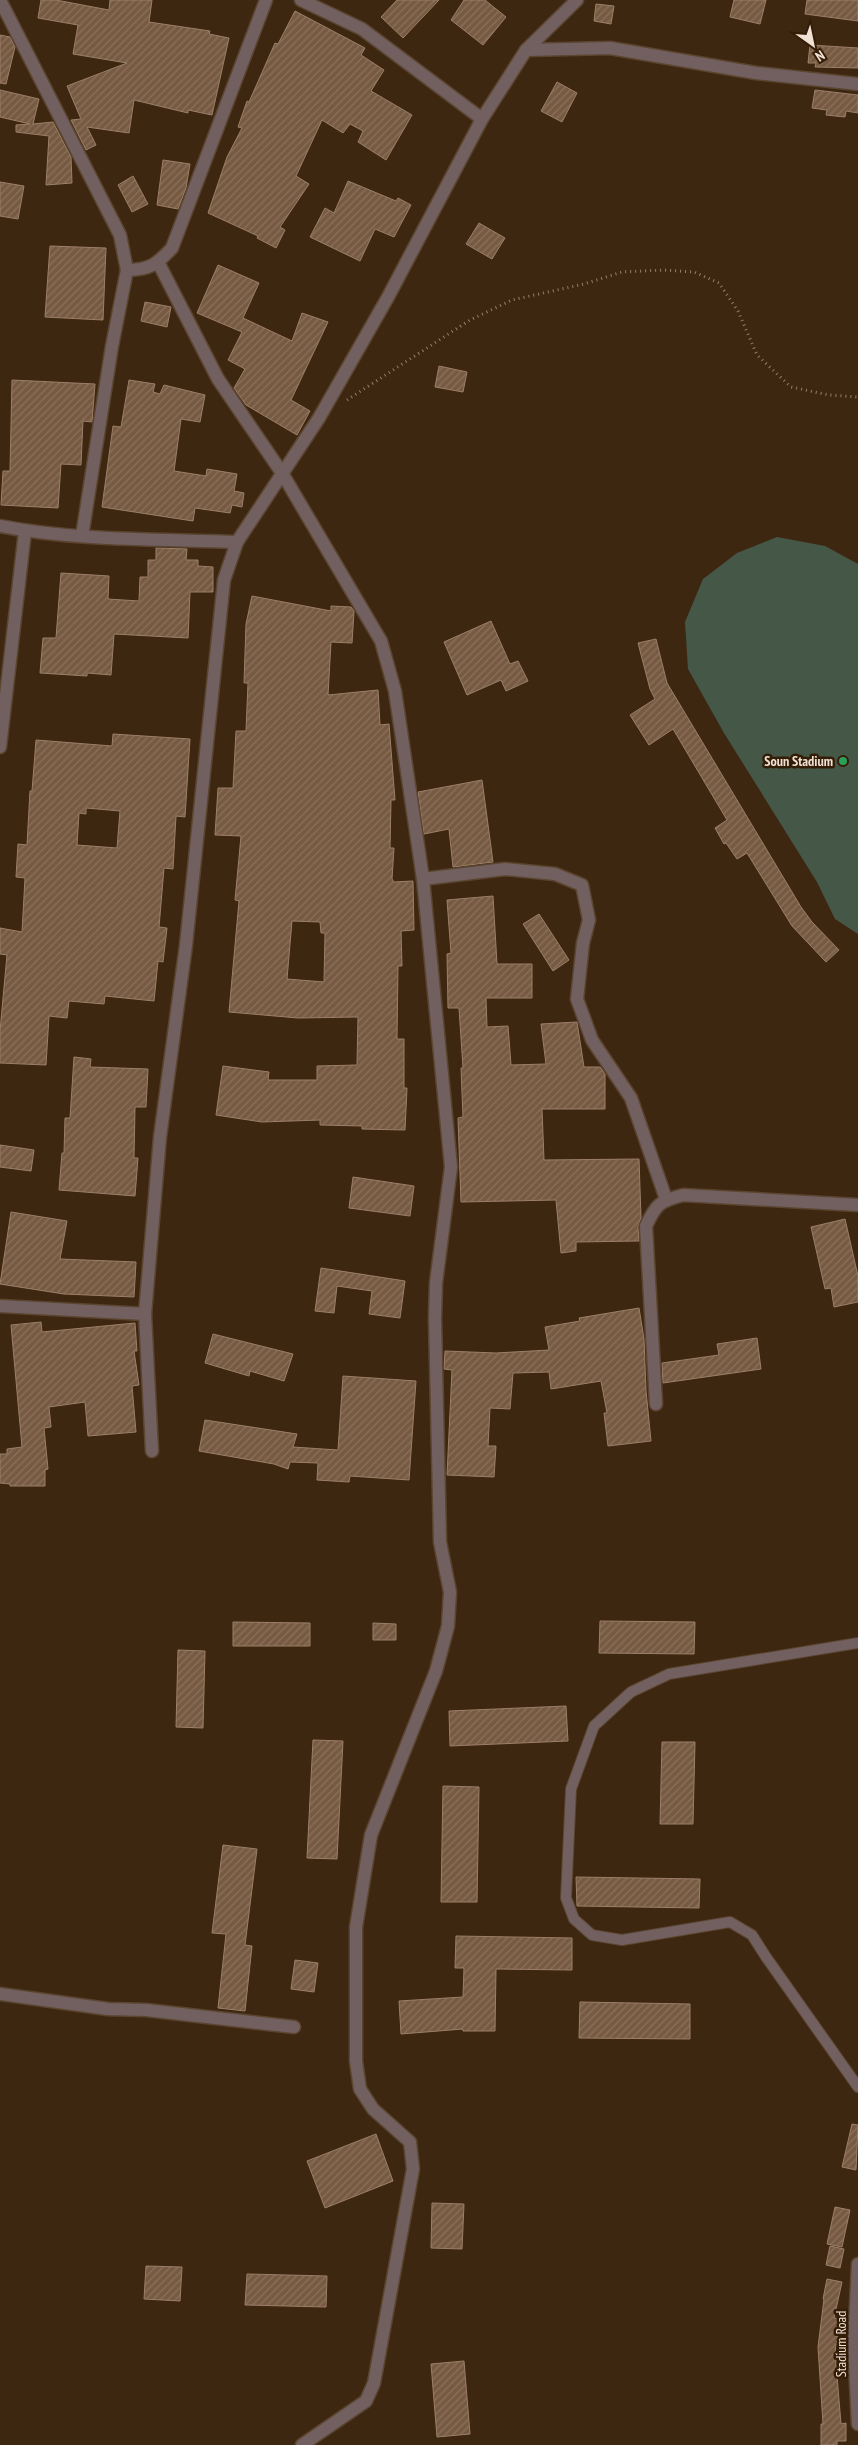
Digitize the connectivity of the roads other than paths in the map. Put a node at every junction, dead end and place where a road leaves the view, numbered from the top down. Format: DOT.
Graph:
graph roads {
  1 [pos="0,0"];
  2 [pos="266,0"];
  3 [pos="301,0"];
  4 [pos="577,0"];
  5 [pos="526,50"];
  6 [pos="858,84"];
  7 [pos="482,119"];
  8 [pos="158,262"];
  9 [pos="127,270"];
  10 [pos="282,473"];
  11 [pos="0,526"];
  12 [pos="25,531"];
  13 [pos="82,536"];
  14 [pos="237,542"];
  15 [pos="0,747"];
  16 [pos="423,879"];
  17 [pos="666,1199"];
  18 [pos="858,1204"];
  19 [pos="0,1306"];
  20 [pos="145,1314"];
  21 [pos="656,1404"];
  22 [pos="152,1451"];
  23 [pos="858,1643"];
  24 [pos="0,1994"];
  25 [pos="294,2027"];
  26 [pos="858,2087"];
  27 [pos="858,2264"];
  28 [pos="858,2424"];
  29 [pos="302,2445"];
  1 -- 9 [label="street"];
  2 -- 8 [label="street"];
  3 -- 7 [label="street"];
  4 -- 5 [label="street"];
  5 -- 6 [label="street"];
  5 -- 7 [label="street"];
  7 -- 10 [label="street"];
  8 -- 9 [label="street"];
  8 -- 10 [label="street"];
  9 -- 13 [label="street"];
  10 -- 14 [label="street"];
  10 -- 16 [label="street"];
  11 -- 12 [label="street"];
  12 -- 13 [label="street"];
  12 -- 15 [label="street"];
  13 -- 14 [label="street"];
  14 -- 20 [label="street"];
  16 -- 17 [label="street"];
  16 -- 29 [label="street"];
  17 -- 18 [label="street"];
  17 -- 21 [label="street"];
  19 -- 20 [label="street"];
  20 -- 22 [label="street"];
  23 -- 26 [label="lane"];
  24 -- 25 [label="street"];
  27 -- 28 [label="street, Stadium Road"];
}
